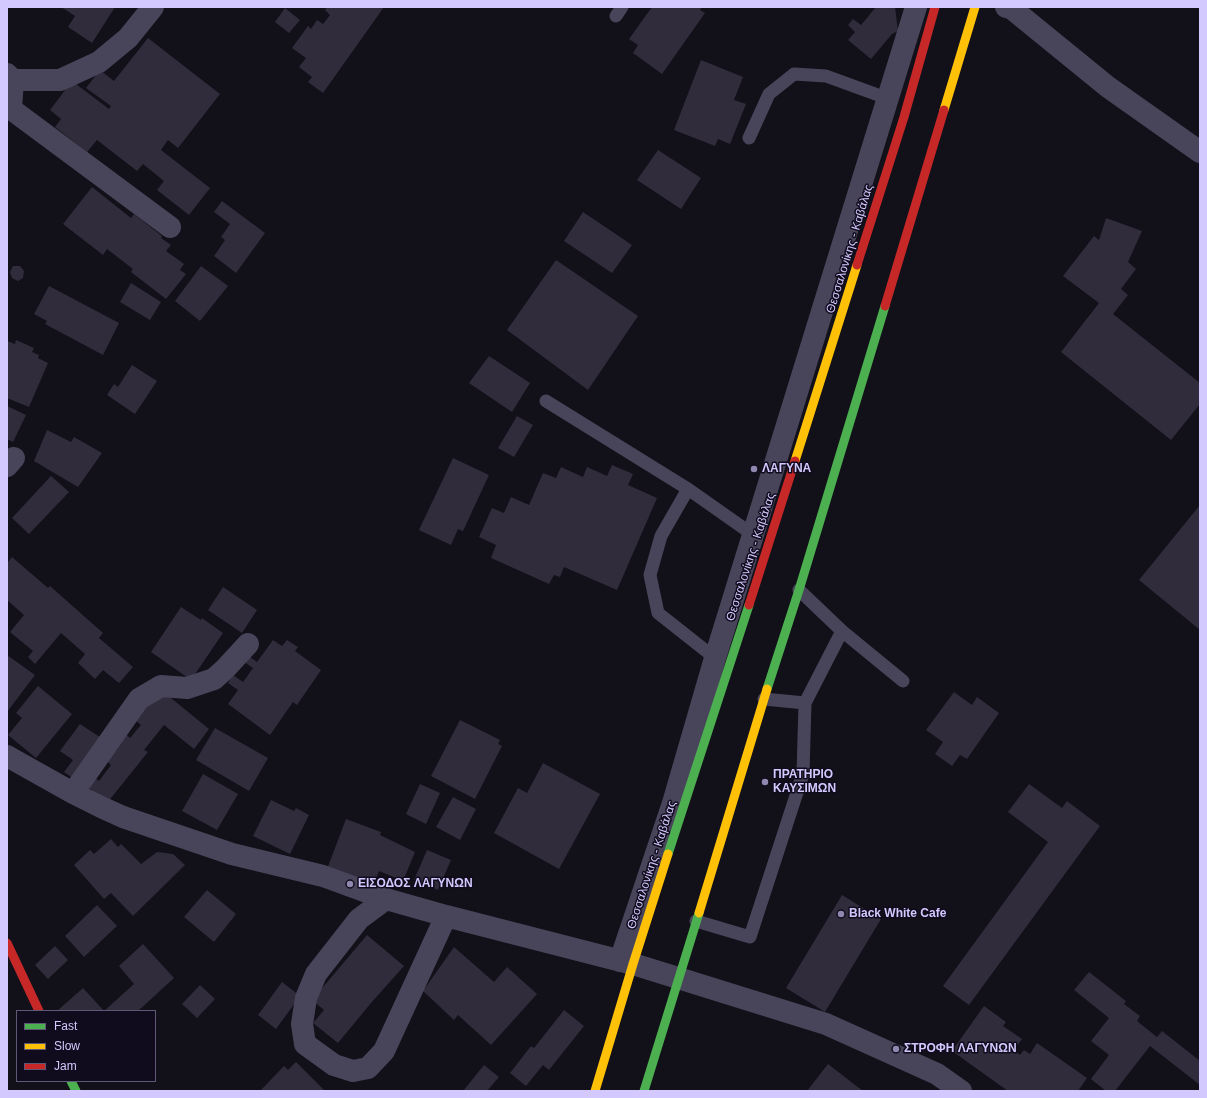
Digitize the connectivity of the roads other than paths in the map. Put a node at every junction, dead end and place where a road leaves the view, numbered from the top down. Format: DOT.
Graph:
graph roads {
  1 [pos="153,7"];
  2 [pos="916,7"];
  3 [pos="935,7"];
  4 [pos="975,7"];
  5 [pos="1006,7"];
  6 [pos="10,77"];
  7 [pos="889,98"];
  8 [pos="9,116"];
  9 [pos="749,138"];
  10 [pos="1200,152"];
  11 [pos="170,227"];
  12 [pos="546,401"];
  13 [pos="688,489"];
  14 [pos="752,534"];
  15 [pos="799,590"];
  16 [pos="842,631"];
  17 [pos="248,644"];
  18 [pos="714,658"];
  19 [pos="903,681"];
  20 [pos="764,699"];
  21 [pos="805,703"];
  22 [pos="7,756"];
  23 [pos="73,793"];
  24 [pos="386,899"];
  25 [pos="446,916"];
  26 [pos="696,921"];
  27 [pos="7,943"];
  28 [pos="627,962"];
  29 [pos="679,977"];
  30 [pos="39,1010"];
  31 [pos="72,1082"];
  32 [pos="76,1091"];
  33 [pos="596,1091"];
  34 [pos="644,1091"];
  35 [pos="961,1091"];
  1 -- 6 [label="street"];
  2 -- 7 [label="street"];
  3 -- 28 [label="main road, Θεσσαλονίκης - Καβάλας"];
  4 -- 15 [label="main road"];
  5 -- 10 [label="street"];
  6 -- 8 [label="street"];
  7 -- 9 [label="lane"];
  7 -- 14 [label="street"];
  8 -- 11 [label="street"];
  12 -- 13 [label="lane"];
  13 -- 14 [label="lane"];
  13 -- 18 [label="lane"];
  14 -- 18 [label="street"];
  15 -- 16 [label="lane"];
  15 -- 20 [label="main road"];
  16 -- 19 [label="lane"];
  16 -- 21 [label="lane"];
  17 -- 23 [label="street"];
  18 -- 28 [label="street"];
  20 -- 21 [label="lane"];
  20 -- 26 [label="main road"];
  21 -- 26 [label="lane"];
  22 -- 23 [label="street"];
  23 -- 24 [label="street"];
  24 -- 25 [label="street"];
  24 -- 25 [label="street"];
  25 -- 28 [label="street"];
  26 -- 29 [label="main road"];
  27 -- 30 [label="main road"];
  28 -- 29 [label="street"];
  28 -- 33 [label="main road, Θεσσαλονίκης - Καβάλας"];
  29 -- 34 [label="main road"];
  29 -- 35 [label="street"];
  31 -- 32 [label="main road"];
}
